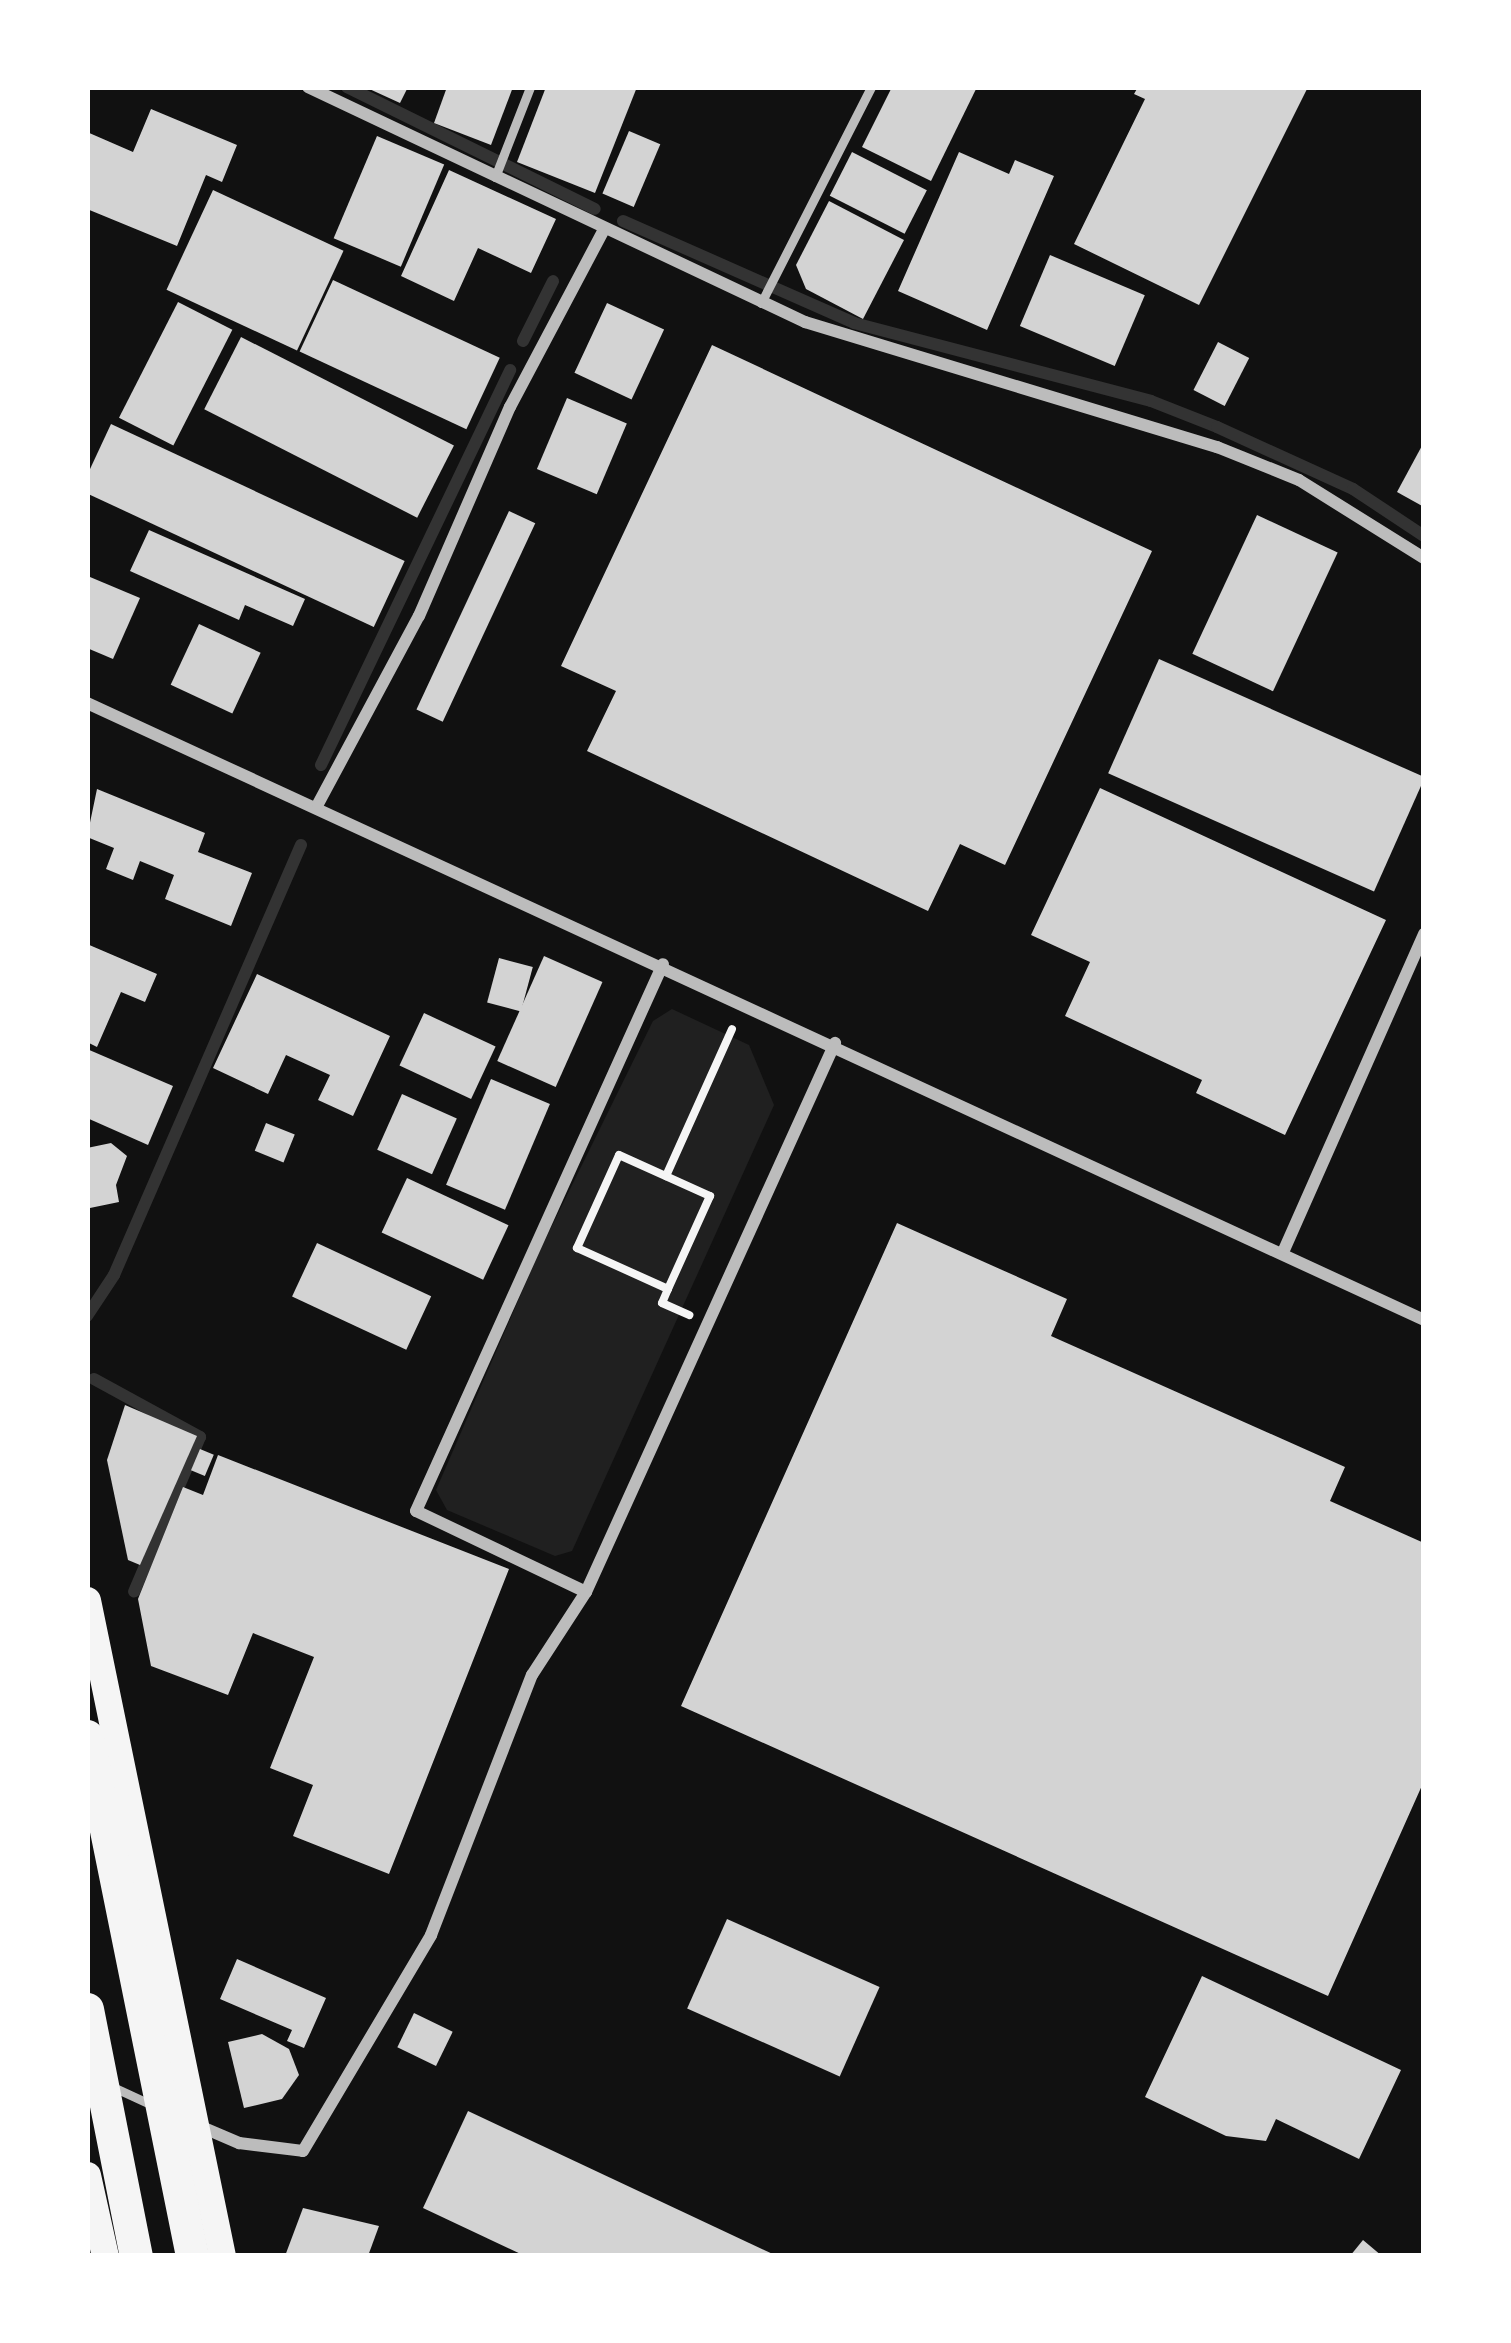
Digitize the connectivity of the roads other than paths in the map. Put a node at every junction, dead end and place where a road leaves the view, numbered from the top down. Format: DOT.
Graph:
graph roads {
  1 [pos="308,87"];
  2 [pos="530,87"];
  3 [pos="871,87"];
  4 [pos="496,174"];
  5 [pos="603,231"];
  6 [pos="763,298"];
  7 [pos="1424,558"];
  8 [pos="87,703"];
  9 [pos="319,804"];
  10 [pos="1424,934"];
  11 [pos="663,964"];
  12 [pos="835,1043"];
  13 [pos="1284,1250"];
  14 [pos="1424,1320"];
  15 [pos="586,1592"];
  16 [pos="87,1600"];
  17 [pos="87,1736"];
  18 [pos="87,2010"];
  19 [pos="87,2075"];
  20 [pos="190,2122"];
  21 [pos="87,2175"];
  22 [pos="105,2256"];
  23 [pos="118,2256"];
  24 [pos="136,2256"];
  25 [pos="192,2256"];
  26 [pos="222,2256"];
  1 -- 4 [label="street"];
  2 -- 4 [label="lane"];
  3 -- 6 [label="lane"];
  4 -- 5 [label="street"];
  5 -- 6 [label="street"];
  5 -- 9 [label="street"];
  6 -- 7 [label="street"];
  8 -- 9 [label="street"];
  9 -- 11 [label="street"];
  10 -- 13 [label="street"];
  11 -- 12 [label="street"];
  11 -- 15 [label="street"];
  12 -- 13 [label="street"];
  12 -- 15 [label="street"];
  13 -- 14 [label="street"];
  15 -- 20 [label="street"];
  16 -- 20 [label="main road"];
  17 -- 25 [label="highway"];
  18 -- 23 [label="highway"];
  18 -- 24 [label="highway"];
  19 -- 20 [label="lane"];
  20 -- 26 [label="main road"];
  21 -- 22 [label="main road"];
}
